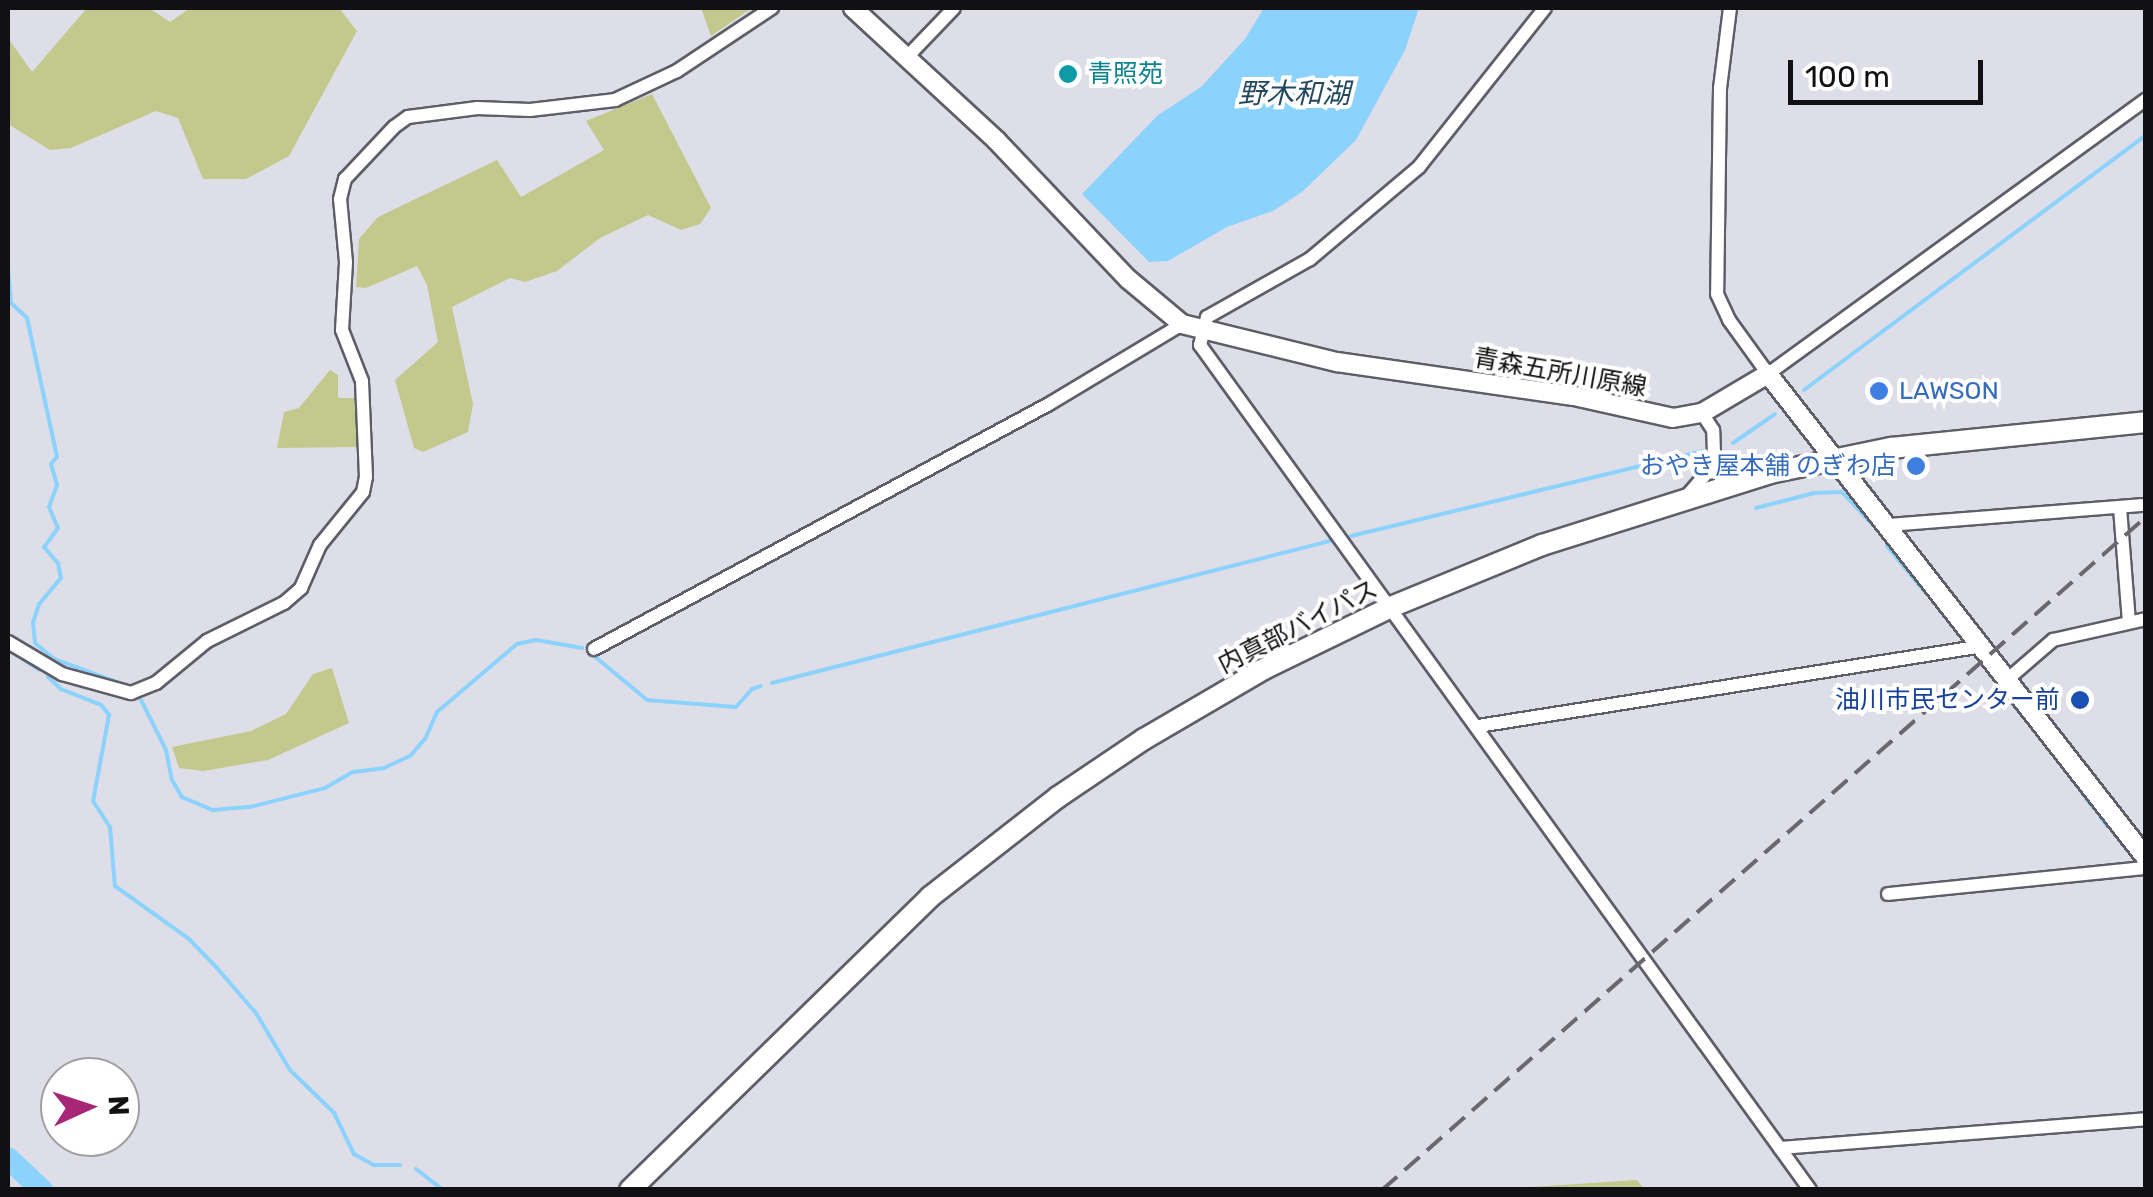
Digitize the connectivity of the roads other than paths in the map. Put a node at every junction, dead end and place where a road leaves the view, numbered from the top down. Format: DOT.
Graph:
graph roads {
  1 [pos="772,8"];
  2 [pos="853,8"];
  3 [pos="954,8"];
  4 [pos="1545,8"];
  5 [pos="1730,8"];
  6 [pos="908,56"];
  7 [pos="2146,100"];
  8 [pos="1182,324"];
  9 [pos="1202,332"];
  10 [pos="1768,374"];
  11 [pos="1702,413"];
  12 [pos="2146,422"];
  13 [pos="1835,458"];
  14 [pos="1686,497"];
  15 [pos="2144,505"];
  16 [pos="2120,508"];
  17 [pos="1888,525"];
  18 [pos="1391,607"];
  19 [pos="2146,620"];
  20 [pos="2129,622"];
  21 [pos="8,642"];
  22 [pos="1982,646"];
  23 [pos="594,649"];
  24 [pos="2008,679"];
  25 [pos="1478,726"];
  26 [pos="2146,858"];
  27 [pos="2146,868"];
  28 [pos="1888,894"];
  29 [pos="2146,1118"];
  30 [pos="1780,1148"];
  31 [pos="630,1190"];
  32 [pos="1810,1190"];
  1 -- 21 [label="street"];
  2 -- 6 [label="main road, 青森五所川原線"];
  3 -- 6 [label="street"];
  4 -- 9 [label="street"];
  5 -- 10 [label="street"];
  6 -- 8 [label="main road, 青森五所川原線"];
  7 -- 10 [label="street"];
  8 -- 9 [label="main road, 青森五所川原線"];
  8 -- 23 [label="street"];
  9 -- 11 [label="main road, 青森五所川原線"];
  9 -- 18 [label="street"];
  10 -- 11 [label="main road, 青森五所川原線"];
  10 -- 13 [label="main road"];
  11 -- 14 [label="street"];
  12 -- 13 [label="highway, 内真部バイパス"];
  13 -- 14 [label="highway, 内真部バイパス"];
  13 -- 17 [label="main road"];
  14 -- 18 [label="highway, 内真部バイパス"];
  15 -- 16 [label="street"];
  16 -- 17 [label="street"];
  16 -- 20 [label="street"];
  17 -- 22 [label="main road"];
  18 -- 25 [label="street"];
  18 -- 31 [label="highway, 内真部バイパス"];
  19 -- 20 [label="street"];
  20 -- 24 [label="street"];
  22 -- 24 [label="main road"];
  22 -- 25 [label="street"];
  24 -- 26 [label="main road"];
  25 -- 30 [label="street"];
  27 -- 28 [label="street"];
  29 -- 30 [label="street"];
  30 -- 32 [label="street"];
}
